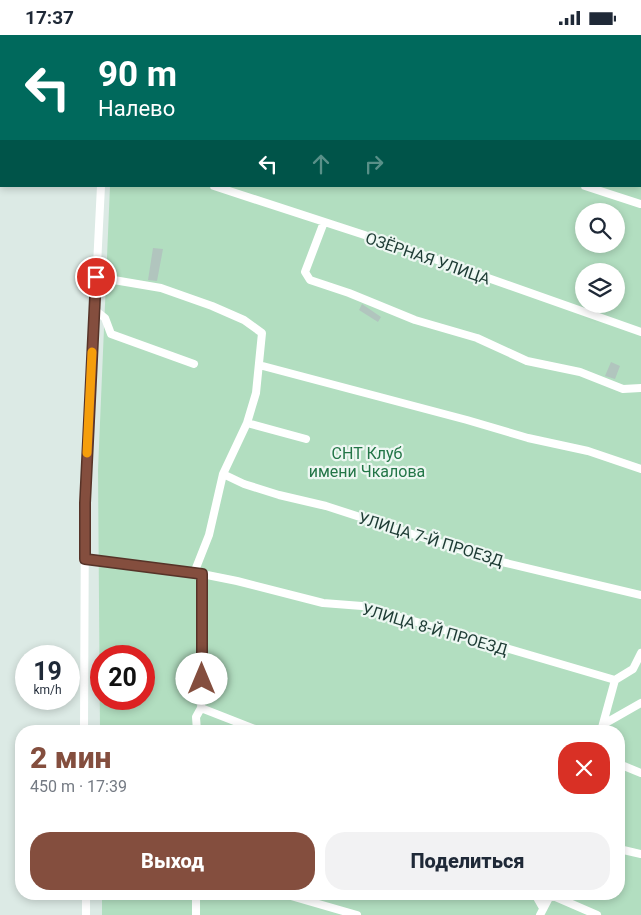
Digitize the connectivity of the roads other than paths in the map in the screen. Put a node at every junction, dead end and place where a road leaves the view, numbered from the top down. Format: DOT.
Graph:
graph roads {
  1 [pos="101,187"];
  2 [pos="217,187"];
  3 [pos="588,187"];
  4 [pos="640,204"];
  5 [pos="324,222"];
  6 [pos="96,277"];
  7 [pos="94,310"];
  8 [pos="641,332"];
  9 [pos="194,364"];
  10 [pos="259,365"];
  11 [pos="641,388"];
  12 [pos="247,423"];
  13 [pos="306,439"];
  14 [pos="641,469"];
  15 [pos="223,474"];
  16 [pos="85,559"];
  17 [pos="198,574"];
  18 [pos="641,595"];
  19 [pos="641,653"];
  20 [pos="615,680"];
  21 [pos="641,703"];
  22 [pos="201,708"];
  23 [pos="84,725"];
  24 [pos="197,725"];
  25 [pos="245,725"];
  26 [pos="603,725"];
  27 [pos="607,725"];
  28 [pos="625,766"];
  29 [pos="641,773"];
  30 [pos="625,850"];
  31 [pos="641,854"];
  32 [pos="86,900"];
  33 [pos="196,900"];
  34 [pos="305,900"];
  35 [pos="537,900"];
  36 [pos="548,900"];
  37 [pos="564,900"];
  38 [pos="541,912"];
  39 [pos="86,915"];
  40 [pos="196,915"];
  41 [pos="357,915"];
  42 [pos="597,915"];
  1 -- 6 [label="street"];
  2 -- 5 [label="street, ОЗЁРНАЯ УЛИЦА"];
  3 -- 4 [label="street"];
  5 -- 8 [label="street, ОЗЁРНАЯ УЛИЦА"];
  5 -- 11 [label="street"];
  6 -- 7 [label="street"];
  6 -- 10 [label="street"];
  7 -- 9 [label="street"];
  7 -- 16 [label="street"];
  10 -- 12 [label="street"];
  10 -- 14 [label="street"];
  12 -- 13 [label="street"];
  12 -- 15 [label="street"];
  15 -- 17 [label="street"];
  15 -- 18 [label="street, УЛИЦА 7-Й ПРОЕЗД"];
  16 -- 17 [label="street, УЛИЦА 8-Й ПРОЕЗД"];
  16 -- 23 [label="street"];
  17 -- 20 [label="street, УЛИЦА 8-Й ПРОЕЗД"];
  17 -- 22 [label="street"];
  19 -- 20 [label="street"];
  20 -- 26 [label="street"];
  21 -- 27 [label="street"];
  22 -- 24 [label="street"];
  22 -- 25 [label="street"];
  28 -- 29 [label="street"];
  30 -- 31 [label="street"];
  32 -- 39 [label="street"];
  33 -- 40 [label="street"];
  34 -- 41 [label="street"];
  35 -- 38 [label="street"];
  36 -- 38 [label="street"];
  37 -- 42 [label="street"];
}
